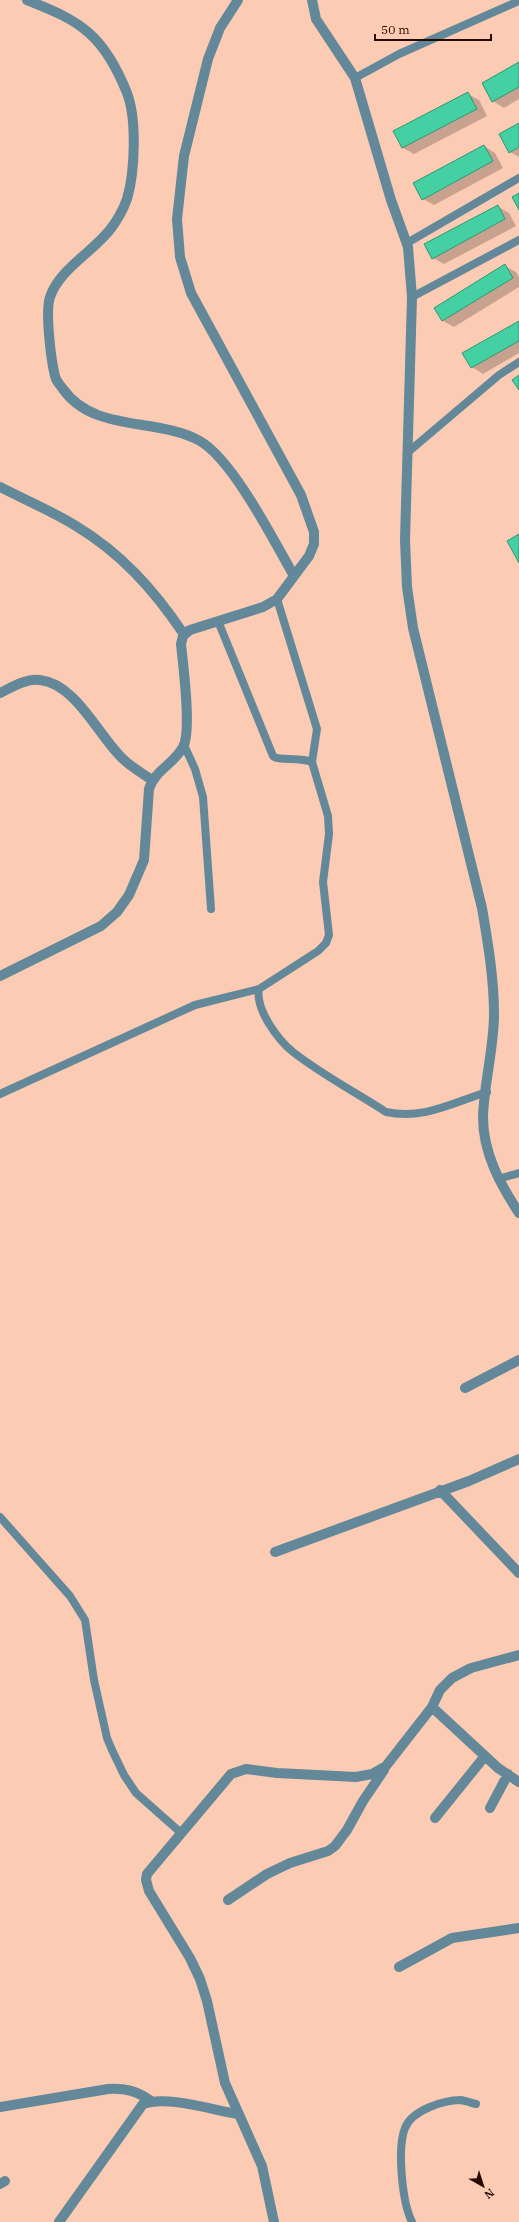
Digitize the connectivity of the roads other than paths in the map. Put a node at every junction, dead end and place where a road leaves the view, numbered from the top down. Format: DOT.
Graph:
graph roads {
  1 [pos="27,0"];
  2 [pos="238,0"];
  3 [pos="312,0"];
  4 [pos="519,1"];
  5 [pos="355,78"];
  6 [pos="519,178"];
  7 [pos="519,240"];
  8 [pos="407,243"];
  9 [pos="412,297"];
  10 [pos="519,362"];
  11 [pos="407,453"];
  12 [pos="0,487"];
  13 [pos="294,576"];
  14 [pos="277,599"];
  15 [pos="218,621"];
  16 [pos="190,630"];
  17 [pos="0,693"];
  18 [pos="184,745"];
  19 [pos="312,762"];
  20 [pos="152,780"];
  21 [pos="211,909"];
  22 [pos="0,976"];
  23 [pos="259,990"];
  24 [pos="487,1092"];
  25 [pos="0,1094"];
  26 [pos="519,1174"];
  27 [pos="498,1179"];
  28 [pos="519,1212"];
  29 [pos="519,1360"];
  30 [pos="465,1388"];
  31 [pos="519,1459"];
  32 [pos="440,1490"];
  33 [pos="0,1517"];
  34 [pos="275,1552"];
  35 [pos="519,1573"];
  36 [pos="519,1655"];
  37 [pos="432,1706"];
  38 [pos="485,1756"];
  39 [pos="386,1766"];
  40 [pos="508,1774"];
  41 [pos="519,1782"];
  42 [pos="490,1808"];
  43 [pos="435,1818"];
  44 [pos="180,1832"];
  45 [pos="228,1900"];
  46 [pos="519,1928"];
  47 [pos="399,1967"];
  48 [pos="151,2101"];
  49 [pos="476,2104"];
  50 [pos="0,2106"];
  51 [pos="238,2114"];
  52 [pos="59,2222"];
  53 [pos="274,2222"];
  54 [pos="412,2222"];
  1 -- 13 [label="street"];
  2 -- 13 [label="street"];
  3 -- 5 [label="street"];
  4 -- 5 [label="lane"];
  5 -- 8 [label="street"];
  6 -- 8 [label="lane"];
  7 -- 9 [label="lane"];
  8 -- 9 [label="street"];
  9 -- 11 [label="street"];
  10 -- 11 [label="lane"];
  11 -- 24 [label="street"];
  12 -- 16 [label="street"];
  13 -- 14 [label="street"];
  14 -- 15 [label="street"];
  14 -- 19 [label="lane"];
  15 -- 16 [label="street"];
  15 -- 19 [label="lane"];
  16 -- 18 [label="street"];
  17 -- 20 [label="street"];
  18 -- 20 [label="street"];
  18 -- 21 [label="lane"];
  19 -- 23 [label="lane"];
  20 -- 22 [label="street"];
  23 -- 24 [label="lane"];
  23 -- 25 [label="lane"];
  24 -- 27 [label="street"];
  26 -- 27 [label="lane"];
  27 -- 28 [label="street"];
  29 -- 30 [label="street"];
  31 -- 32 [label="street"];
  32 -- 34 [label="street"];
  32 -- 35 [label="street"];
  33 -- 44 [label="lane"];
  36 -- 37 [label="street"];
  37 -- 38 [label="street"];
  37 -- 39 [label="street"];
  38 -- 40 [label="street"];
  38 -- 43 [label="street"];
  39 -- 44 [label="street"];
  39 -- 45 [label="street"];
  40 -- 41 [label="street"];
  40 -- 42 [label="street"];
  44 -- 51 [label="street"];
  46 -- 47 [label="street"];
  48 -- 50 [label="street"];
  48 -- 51 [label="street"];
  48 -- 52 [label="street"];
  49 -- 54 [label="lane"];
  51 -- 53 [label="street"];
}
